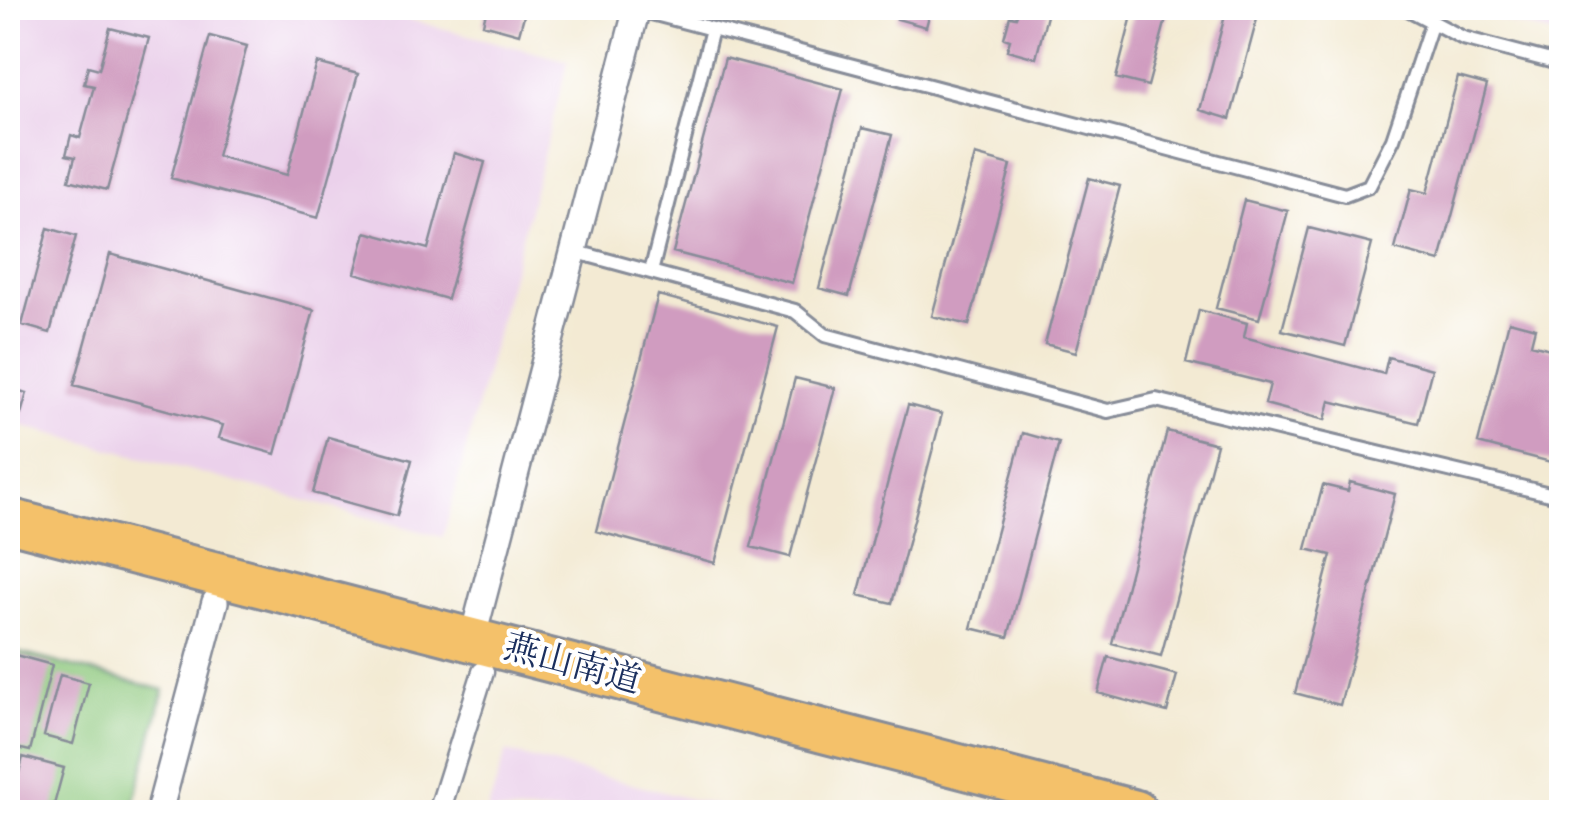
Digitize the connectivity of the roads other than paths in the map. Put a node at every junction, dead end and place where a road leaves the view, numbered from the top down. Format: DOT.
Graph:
graph roads {
  1 [pos="637,8"];
  2 [pos="1406,8"];
  3 [pos="1432,22"];
  4 [pos="712,29"];
  5 [pos="1562,64"];
  6 [pos="573,251"];
  7 [pos="650,272"];
  8 [pos="1562,496"];
  9 [pos="8,520"];
  10 [pos="8,549"];
  11 [pos="214,602"];
  12 [pos="478,656"];
  13 [pos="159,812"];
  14 [pos="439,812"];
  15 [pos="1029,812"];
  16 [pos="1136,812"];
  1 -- 4 [label="lane"];
  1 -- 6 [label="street"];
  2 -- 3 [label="lane"];
  3 -- 4 [label="lane"];
  3 -- 5 [label="lane"];
  4 -- 7 [label="lane"];
  6 -- 7 [label="lane"];
  6 -- 12 [label="street"];
  7 -- 8 [label="lane"];
  9 -- 12 [label="main road, 燕山南道"];
  10 -- 11 [label="main road, 燕山南道"];
  11 -- 12 [label="main road, 燕山南道"];
  11 -- 13 [label="street"];
  12 -- 14 [label="street"];
  12 -- 15 [label="main road, 燕山南道"];
  12 -- 16 [label="main road, 燕山南道"];
}
